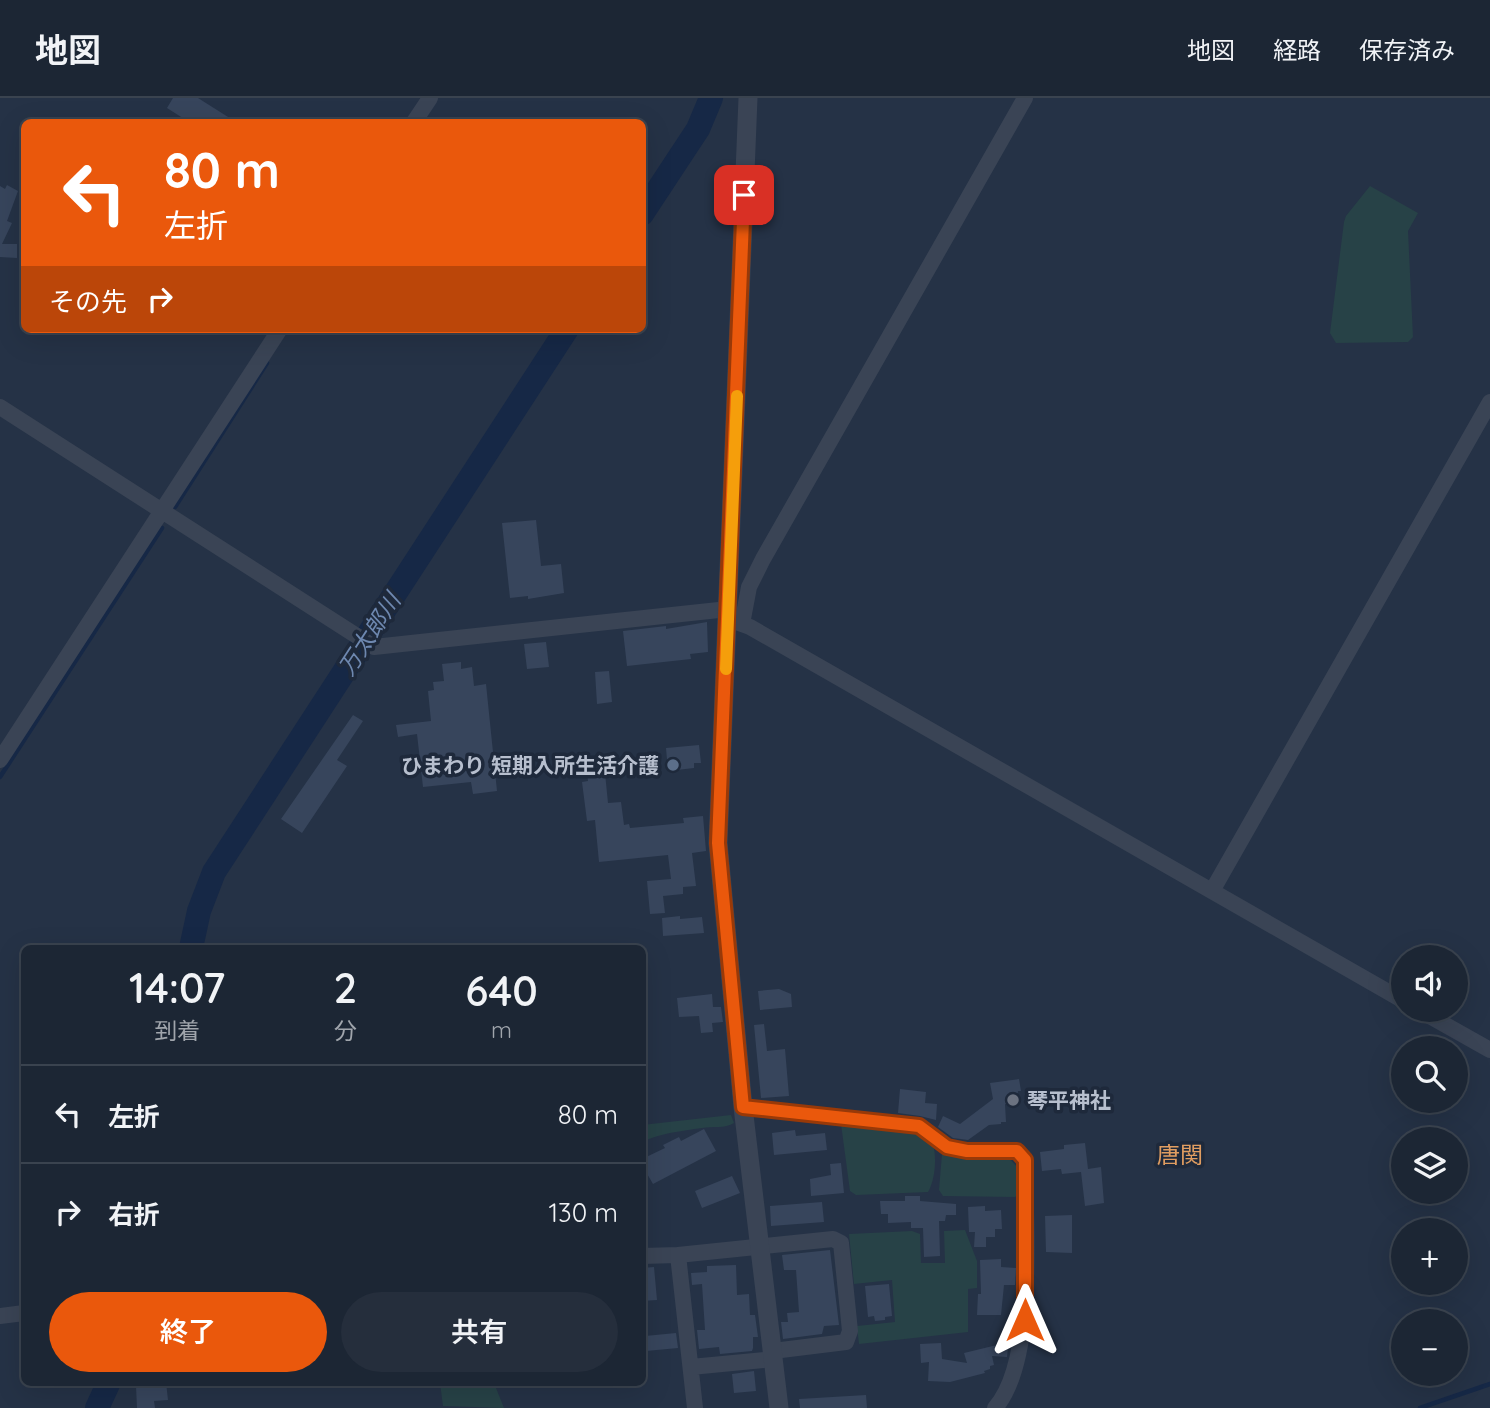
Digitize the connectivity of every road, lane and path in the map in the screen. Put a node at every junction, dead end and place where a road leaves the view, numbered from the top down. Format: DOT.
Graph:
graph roads {
  1 [pos="430,98"];
  2 [pos="748,98"];
  3 [pos="1025,98"];
  4 [pos="416,119"];
  5 [pos="277,333"];
  6 [pos="1490,402"];
  7 [pos="0,407"];
  8 [pos="161,512"];
  9 [pos="733,617"];
  10 [pos="0,760"];
  11 [pos="1212,891"];
  12 [pos="1391,994"];
  13 [pos="1440,1022"];
  14 [pos="1490,1050"];
  15 [pos="743,1107"];
  16 [pos="761,1246"];
  17 [pos="678,1255"];
  18 [pos="646,1256"];
  19 [pos="21,1313"];
  20 [pos="0,1316"];
  21 [pos="773,1355"];
  22 [pos="691,1367"];
  23 [pos="695,1408"];
  24 [pos="779,1408"];
  25 [pos="995,1408"];
  1 -- 4 [label="street"];
  2 -- 9 [label="street"];
  3 -- 9 [label="street"];
  5 -- 8 [label="street"];
  6 -- 11 [label="street"];
  7 -- 8 [label="street"];
  8 -- 9 [label="street"];
  8 -- 10 [label="street"];
  9 -- 11 [label="street"];
  9 -- 15 [label="street"];
  11 -- 12 [label="street"];
  13 -- 14 [label="street"];
  15 -- 16 [label="street"];
  15 -- 25 [label="street"];
  16 -- 17 [label="street"];
  16 -- 21 [label="street"];
  16 -- 21 [label="street"];
  17 -- 18 [label="street"];
  17 -- 22 [label="street"];
  19 -- 20 [label="street"];
  21 -- 22 [label="street"];
  21 -- 24 [label="street"];
  22 -- 23 [label="street"];
}
